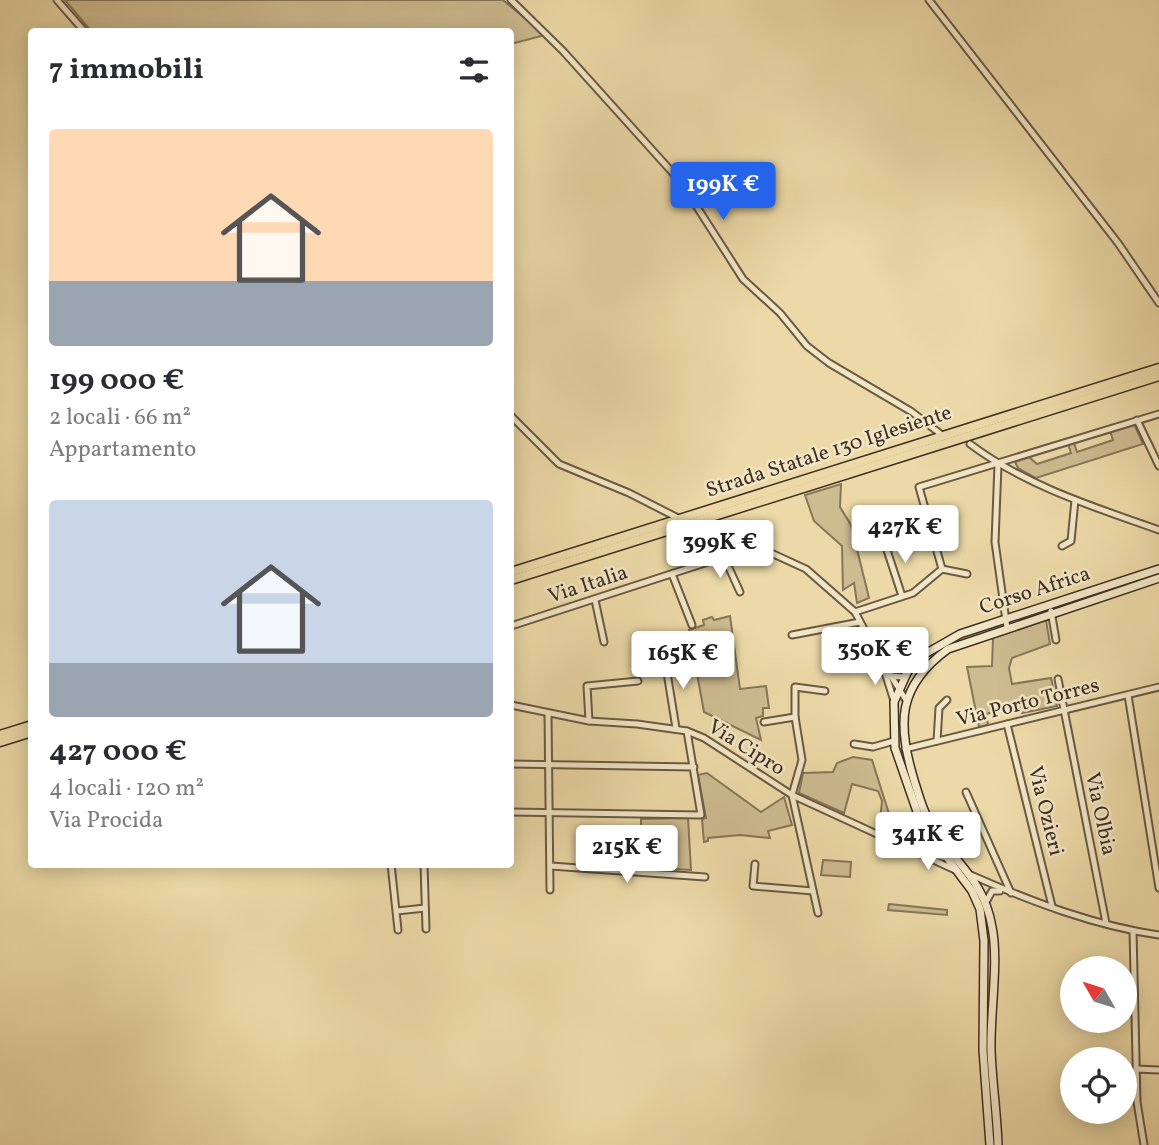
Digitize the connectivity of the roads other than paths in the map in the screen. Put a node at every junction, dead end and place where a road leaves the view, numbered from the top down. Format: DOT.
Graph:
graph roads {
  1 [pos="57,0"];
  2 [pos="511,0"];
  3 [pos="929,0"];
  4 [pos="82,28"];
  5 [pos="1159,303"];
  6 [pos="1159,368"];
  7 [pos="1159,376"];
  8 [pos="1159,414"];
  9 [pos="514,419"];
  10 [pos="1137,421"];
  11 [pos="942,435"];
  12 [pos="970,444"];
  13 [pos="998,465"];
  14 [pos="1159,466"];
  15 [pos="1074,500"];
  16 [pos="678,518"];
  17 [pos="699,520"];
  18 [pos="1159,530"];
  19 [pos="884,541"];
  20 [pos="1062,546"];
  21 [pos="754,547"];
  22 [pos="724,557"];
  23 [pos="942,569"];
  24 [pos="1159,569"];
  25 [pos="514,571"];
  26 [pos="967,574"];
  27 [pos="672,575"];
  28 [pos="1159,578"];
  29 [pos="514,579"];
  30 [pos="740,592"];
  31 [pos="902,596"];
  32 [pos="594,600"];
  33 [pos="1049,604"];
  34 [pos="855,612"];
  35 [pos="1051,613"];
  36 [pos="860,622"];
  37 [pos="1006,623"];
  38 [pos="514,625"];
  39 [pos="692,625"];
  40 [pos="792,635"];
  41 [pos="1056,640"];
  42 [pos="604,642"];
  43 [pos="668,647"];
  44 [pos="881,663"];
  45 [pos="907,673"];
  46 [pos="891,676"];
  47 [pos="1058,679"];
  48 [pos="638,681"];
  49 [pos="901,686"];
  50 [pos="1159,687"];
  51 [pos="825,691"];
  52 [pos="1128,695"];
  53 [pos="947,699"];
  54 [pos="906,700"];
  55 [pos="894,702"];
  56 [pos="514,706"];
  57 [pos="1062,711"];
  58 [pos="548,713"];
  59 [pos="795,718"];
  60 [pos="589,721"];
  61 [pos="764,722"];
  62 [pos="1007,724"];
  63 [pos="28,726"];
  64 [pos="676,728"];
  65 [pos="687,732"];
  66 [pos="28,733"];
  67 [pos="0,735"];
  68 [pos="894,741"];
  69 [pos="937,741"];
  70 [pos="0,742"];
  71 [pos="854,744"];
  72 [pos="905,749"];
  73 [pos="514,764"];
  74 [pos="549,765"];
  75 [pos="694,767"];
  76 [pos="966,792"];
  77 [pos="792,795"];
  78 [pos="514,812"];
  79 [pos="551,812"];
  80 [pos="921,823"];
  81 [pos="912,850"];
  82 [pos="942,855"];
  83 [pos="755,864"];
  84 [pos="551,866"];
  85 [pos="392,868"];
  86 [pos="424,868"];
  87 [pos="958,870"];
  88 [pos="971,875"];
  89 [pos="705,877"];
  90 [pos="979,886"];
  91 [pos="1159,888"];
  92 [pos="550,890"];
  93 [pos="813,891"];
  94 [pos="1000,891"];
  95 [pos="1011,893"];
  96 [pos="975,897"];
  97 [pos="986,902"];
  98 [pos="1052,905"];
  99 [pos="425,908"];
  100 [pos="397,911"];
  101 [pos="818,913"];
  102 [pos="1107,923"];
  103 [pos="426,929"];
  104 [pos="398,930"];
  105 [pos="1133,931"];
  106 [pos="1159,935"];
  107 [pos="1136,1047"];
  108 [pos="1137,1069"];
  109 [pos="1159,1070"];
  110 [pos="1137,1102"];
  111 [pos="990,1145"];
  112 [pos="998,1145"];
  113 [pos="1144,1145"];
  1 -- 4 [label="street"];
  2 -- 11 [label="street"];
  3 -- 5 [label="street"];
  6 -- 11 [label="main road, Strada Statale 130 Iglesiente"];
  7 -- 17 [label="main road, Strada Statale 130 Iglesiente"];
  8 -- 10 [label="street"];
  9 -- 16 [label="street"];
  10 -- 13 [label="street"];
  10 -- 14 [label="street"];
  11 -- 16 [label="main road, Strada Statale 130 Iglesiente"];
  12 -- 13 [label="street"];
  13 -- 15 [label="street"];
  13 -- 23 [label="street"];
  13 -- 37 [label="street"];
  15 -- 18 [label="street"];
  15 -- 20 [label="street"];
  16 -- 25 [label="main road, Strada Statale 130 Iglesiente"];
  17 -- 21 [label="street"];
  17 -- 29 [label="main road, Strada Statale 130 Iglesiente"];
  19 -- 31 [label="street"];
  21 -- 22 [label="street, Via Italia"];
  21 -- 34 [label="street"];
  22 -- 27 [label="street, Via Italia"];
  22 -- 30 [label="street"];
  23 -- 26 [label="street"];
  23 -- 31 [label="street"];
  24 -- 33 [label="street, Corso Africa"];
  27 -- 32 [label="street, Via Italia"];
  27 -- 39 [label="street"];
  28 -- 35 [label="street, Corso Africa"];
  31 -- 34 [label="street"];
  32 -- 38 [label="street, Via Italia"];
  32 -- 42 [label="street"];
  33 -- 35 [label="street"];
  33 -- 37 [label="street, Corso Africa"];
  34 -- 36 [label="street"];
  35 -- 37 [label="street, Corso Africa"];
  35 -- 41 [label="street"];
  36 -- 40 [label="street"];
  36 -- 44 [label="street"];
  37 -- 45 [label="street, Corso Africa"];
  37 -- 54 [label="street, Corso Africa"];
  43 -- 64 [label="street"];
  44 -- 46 [label="street"];
  44 -- 55 [label="street"];
  45 -- 46 [label="street"];
  45 -- 49 [label="street, Corso Africa"];
  46 -- 49 [label="street"];
  47 -- 57 [label="street, Via Olbia"];
  48 -- 60 [label="street"];
  49 -- 54 [label="street, Corso Africa"];
  49 -- 55 [label="street, Corso Africa"];
  50 -- 52 [label="street, Via Porto Torres"];
  51 -- 59 [label="street"];
  52 -- 57 [label="street, Via Porto Torres"];
  52 -- 91 [label="street"];
  53 -- 69 [label="street"];
  54 -- 72 [label="street, Corso Africa"];
  55 -- 68 [label="street, Corso Africa"];
  56 -- 58 [label="street, Via Cipro"];
  57 -- 62 [label="street, Via Porto Torres"];
  57 -- 102 [label="street, Via Olbia"];
  58 -- 60 [label="street, Via Cipro"];
  58 -- 74 [label="street"];
  59 -- 61 [label="street"];
  59 -- 77 [label="street"];
  60 -- 64 [label="street, Via Cipro"];
  62 -- 69 [label="street, Via Porto Torres"];
  62 -- 98 [label="street, Via Ozieri"];
  63 -- 67 [label="main road"];
  64 -- 65 [label="street, Via Cipro"];
  65 -- 75 [label="street"];
  65 -- 77 [label="street, Via Cipro"];
  66 -- 70 [label="main road"];
  68 -- 71 [label="street"];
  68 -- 80 [label="street, Corso Africa"];
  69 -- 72 [label="street, Via Porto Torres"];
  72 -- 87 [label="street, Corso Africa"];
  73 -- 74 [label="street"];
  74 -- 75 [label="street"];
  74 -- 79 [label="street"];
  75 -- 79 [label="street"];
  76 -- 95 [label="street"];
  77 -- 81 [label="street, Via Cipro"];
  77 -- 93 [label="street"];
  78 -- 79 [label="street"];
  79 -- 84 [label="street"];
  80 -- 81 [label="street"];
  80 -- 82 [label="street, Corso Africa"];
  81 -- 82 [label="street, Via Cipro"];
  81 -- 87 [label="street, Via Cipro"];
  82 -- 87 [label="street, Corso Africa"];
  83 -- 93 [label="street"];
  84 -- 89 [label="street"];
  84 -- 92 [label="street"];
  85 -- 100 [label="street"];
  86 -- 99 [label="street"];
  87 -- 88 [label="street, Corso Africa"];
  87 -- 90 [label="street, Via Cipro"];
  87 -- 96 [label="street, Corso Africa"];
  88 -- 90 [label="street, Corso Africa"];
  88 -- 95 [label="street"];
  90 -- 94 [label="street, Via Cipro"];
  90 -- 96 [label="street"];
  90 -- 97 [label="street, Corso Africa"];
  93 -- 101 [label="street"];
  94 -- 95 [label="street, Via Cipro"];
  94 -- 97 [label="street"];
  95 -- 98 [label="street"];
  96 -- 111 [label="street, Corso Africa"];
  97 -- 112 [label="street, Corso Africa"];
  98 -- 102 [label="street"];
  99 -- 100 [label="street"];
  99 -- 103 [label="street"];
  100 -- 104 [label="street"];
  102 -- 105 [label="street"];
  105 -- 106 [label="street"];
  105 -- 107 [label="street"];
  108 -- 109 [label="street"];
  110 -- 113 [label="street"];
}
